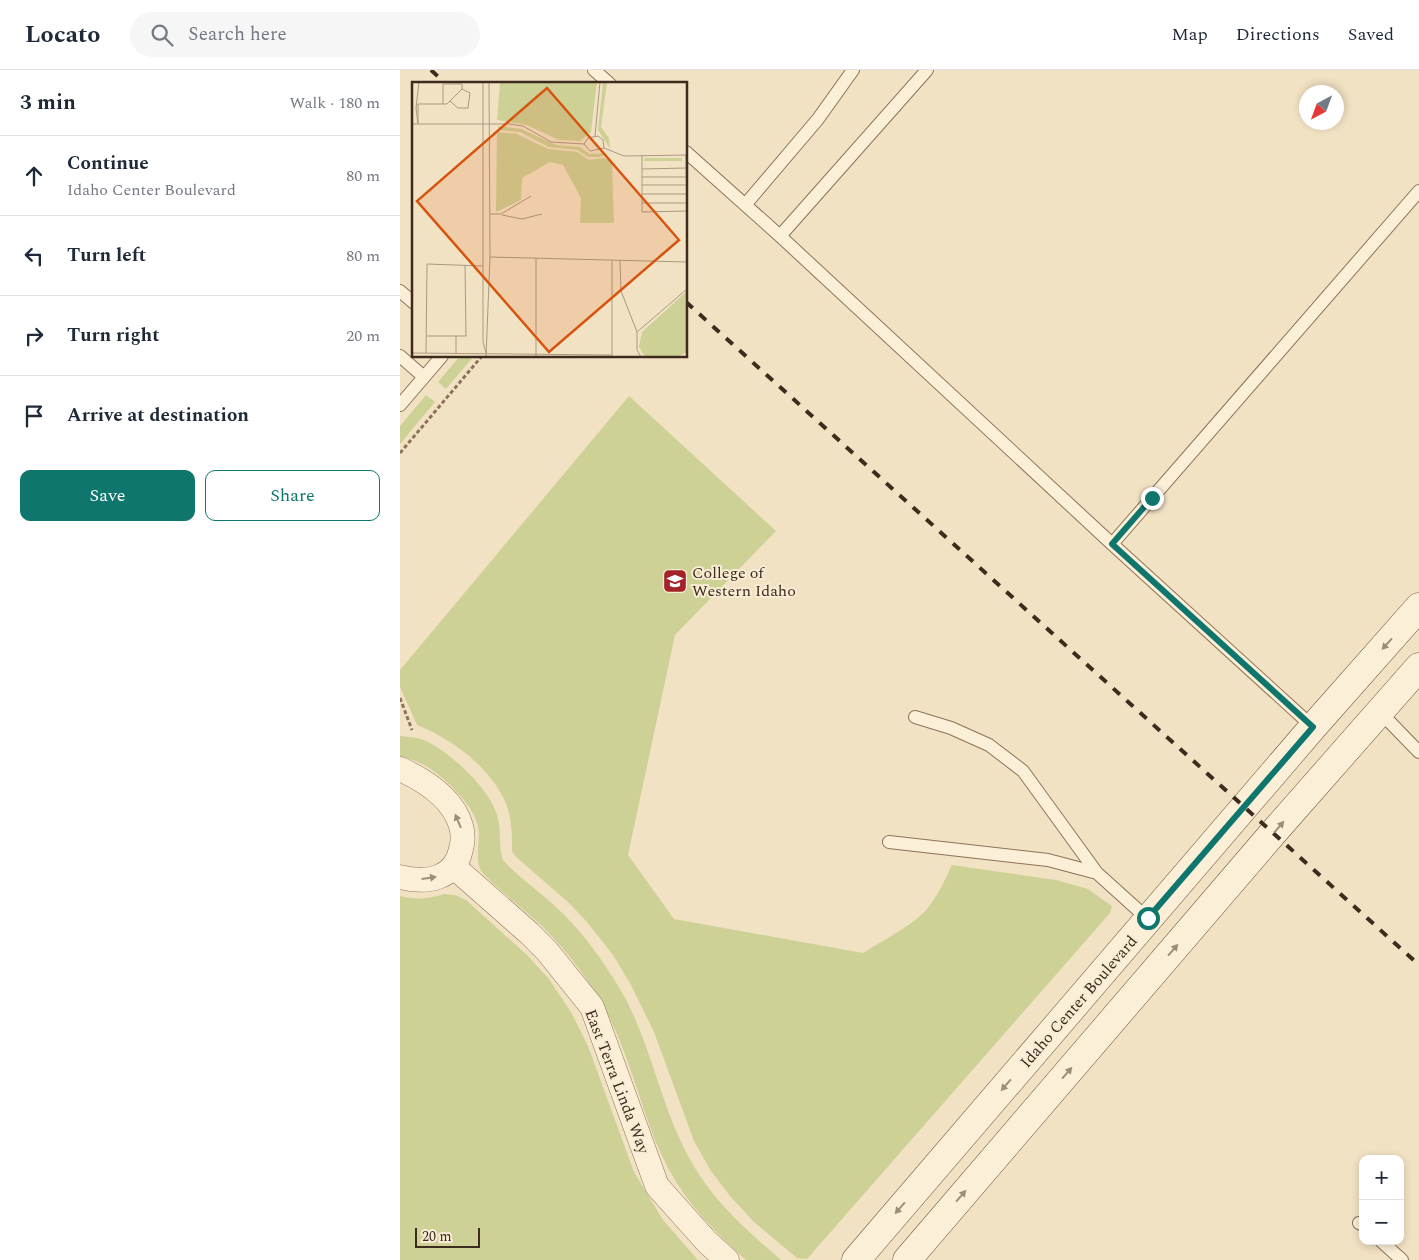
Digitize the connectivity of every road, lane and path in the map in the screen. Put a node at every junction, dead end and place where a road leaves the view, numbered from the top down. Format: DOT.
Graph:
graph roads {
  1 [pos="594,70"];
  2 [pos="853,70"];
  3 [pos="927,70"];
  4 [pos="608,82"];
  5 [pos="688,154"];
  6 [pos="1419,191"];
  7 [pos="745,205"];
  8 [pos="780,236"];
  9 [pos="400,291"];
  10 [pos="412,301"];
  11 [pos="400,356"];
  12 [pos="440,358"];
  13 [pos="480,358"];
  14 [pos="424,376"];
  15 [pos="400,405"];
  16 [pos="400,453"];
  17 [pos="1112,544"];
  18 [pos="1419,608"];
  19 [pos="1419,667"];
  20 [pos="400,698"];
  21 [pos="1380,712"];
  22 [pos="915,717"];
  23 [pos="1313,727"];
  24 [pos="412,730"];
  25 [pos="1419,752"];
  26 [pos="400,770"];
  27 [pos="890,842"];
  28 [pos="454,867"];
  29 [pos="1097,873"];
  30 [pos="400,877"];
  31 [pos="1148,918"];
  32 [pos="1385,1245"];
  33 [pos="727,1260"];
  34 [pos="856,1260"];
  35 [pos="907,1260"];
  36 [pos="1402,1260"];
  1 -- 4 [label="lane"];
  2 -- 7 [label="lane"];
  3 -- 8 [label="lane"];
  5 -- 7 [label="lane"];
  6 -- 17 [label="lane"];
  7 -- 8 [label="lane"];
  8 -- 17 [label="lane"];
  9 -- 10 [label="lane"];
  11 -- 14 [label="lane"];
  12 -- 14 [label="lane"];
  13 -- 16 [label="path"];
  14 -- 15 [label="lane"];
  17 -- 23 [label="lane"];
  18 -- 23 [label="main road, Idaho Center Boulevard, one-way"];
  19 -- 21 [label="main road"];
  20 -- 24 [label="path"];
  21 -- 25 [label="lane"];
  35 -- 21 [label="main road, one-way"];
  22 -- 29 [label="lane"];
  23 -- 31 [label="main road, Idaho Center Boulevard"];
  28 -- 26 [label="street, one-way"];
  27 -- 29 [label="lane"];
  30 -- 28 [label="street, one-way"];
  28 -- 33 [label="street, East Terra Linda Way"];
  29 -- 31 [label="lane"];
  31 -- 34 [label="main road, Idaho Center Boulevard, one-way"];
  32 -- 36 [label="lane"];
}
